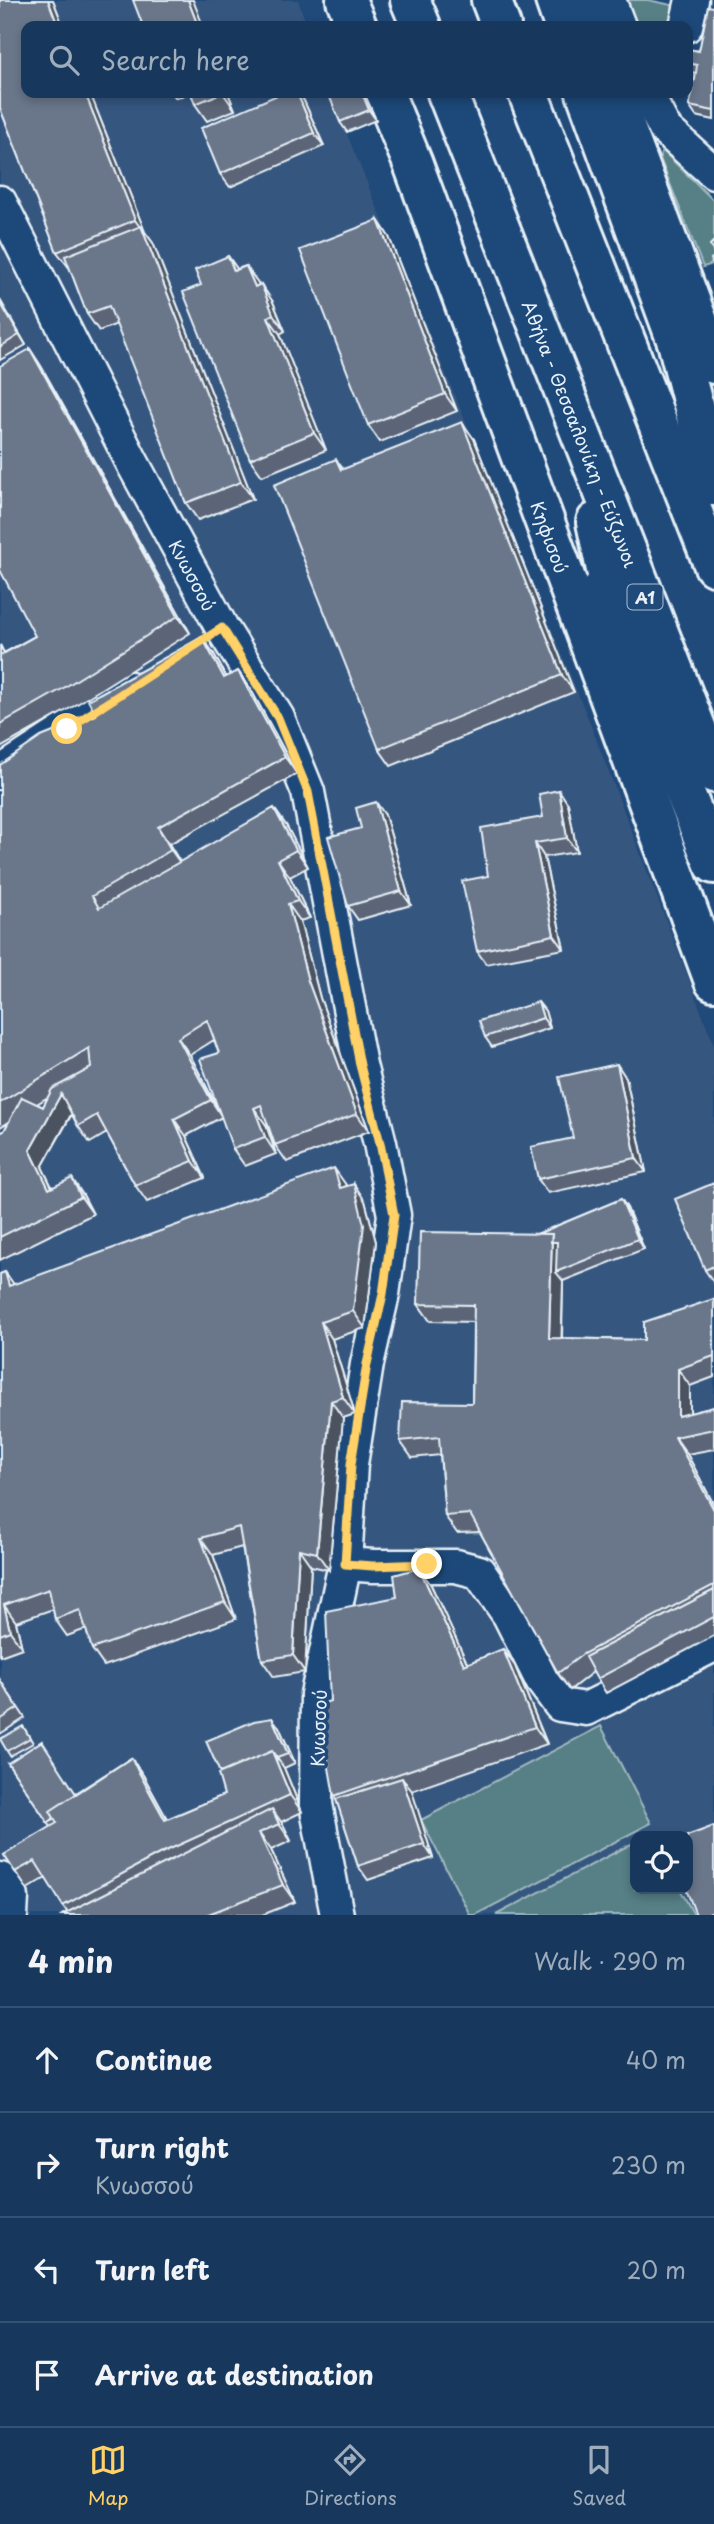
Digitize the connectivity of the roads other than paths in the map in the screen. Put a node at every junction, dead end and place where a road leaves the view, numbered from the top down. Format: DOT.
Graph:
graph roads {
  1 [pos="346,0"];
  2 [pos="410,0"];
  3 [pos="491,0"];
  4 [pos="555,0"];
  5 [pos="577,0"];
  6 [pos="609,0"];
  7 [pos="692,0"];
  8 [pos="355,21"];
  9 [pos="419,21"];
  10 [pos="500,21"];
  11 [pos="562,21"];
  12 [pos="585,21"];
  13 [pos="617,21"];
  14 [pos="687,21"];
  15 [pos="386,98"];
  16 [pos="449,98"];
  17 [pos="530,98"];
  18 [pos="588,98"];
  19 [pos="614,98"];
  20 [pos="649,98"];
  21 [pos="672,98"];
  22 [pos="665,130"];
  23 [pos="413,164"];
  24 [pos="714,173"];
  25 [pos="0,202"];
  26 [pos="714,364"];
  27 [pos="576,420"];
  28 [pos="714,486"];
  29 [pos="714,566"];
  30 [pos="617,622"];
  31 [pos="156,671"];
  32 [pos="0,773"];
  33 [pos="714,773"];
  34 [pos="714,864"];
  35 [pos="714,981"];
  36 [pos="345,1564"];
  37 [pos="714,1645"];
  38 [pos="0,1879"];
  39 [pos="10,1915"];
  40 [pos="337,1915"];
  1 -- 8 [label="main road"];
  2 -- 9 [label="main road"];
  3 -- 10 [label="main road"];
  4 -- 11 [label="main road"];
  5 -- 12 [label="main road"];
  6 -- 13 [label="street"];
  7 -- 14 [label="street"];
  15 -- 23 [label="main road, Κηφισού"];
  16 -- 27 [label="main road, Αθήνα - Θεσσαλονίκη - Εύζωνοι / Α1"];
  17 -- 29 [label="main road"];
  18 -- 28 [label="main road"];
  19 -- 26 [label="main road"];
  20 -- 22 [label="street"];
  21 -- 22 [label="street"];
  22 -- 24 [label="street"];
  23 -- 30 [label="main road"];
  23 -- 35 [label="main road, Κηφισού"];
  25 -- 36 [label="street, Κνωσσού"];
  27 -- 30 [label="main road"];
  27 -- 33 [label="main road, Αθήνα - Θεσσαλονίκη - Εύζωνοι / Α1"];
  30 -- 34 [label="main road"];
  31 -- 32 [label="street"];
  36 -- 37 [label="street"];
  36 -- 40 [label="street, Κνωσσού"];
  38 -- 39 [label="street"];
}
